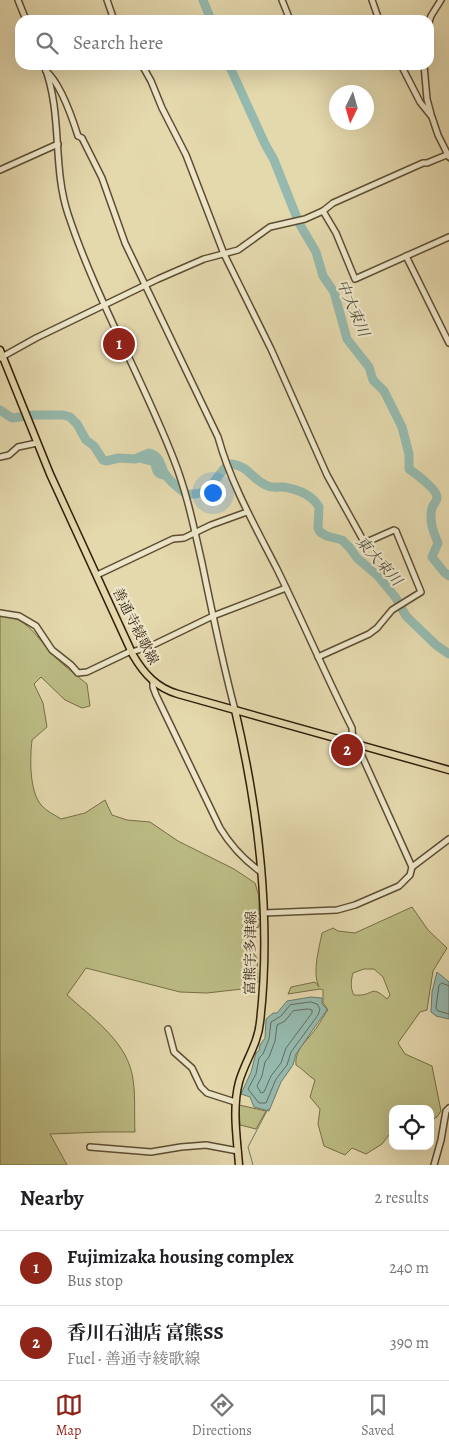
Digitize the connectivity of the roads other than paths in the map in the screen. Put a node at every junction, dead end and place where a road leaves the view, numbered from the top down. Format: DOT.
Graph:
graph roads {
  1 [pos="18,0"];
  2 [pos="107,0"];
  3 [pos="282,0"];
  4 [pos="372,0"];
  5 [pos="441,0"];
  6 [pos="24,15"];
  7 [pos="112,15"];
  8 [pos="288,15"];
  9 [pos="377,15"];
  10 [pos="432,15"];
  11 [pos="145,70"];
  12 [pos="403,70"];
  13 [pos="424,70"];
  14 [pos="46,71"];
  15 [pos="432,117"];
  16 [pos="58,144"];
  17 [pos="447,156"];
  18 [pos="0,170"];
  19 [pos="323,212"];
  20 [pos="449,237"];
  21 [pos="224,254"];
  22 [pos="406,256"];
  23 [pos="146,285"];
  24 [pos="104,304"];
  25 [pos="449,343"];
  26 [pos="1,355"];
  27 [pos="37,443"];
  28 [pos="0,456"];
  29 [pos="247,512"];
  30 [pos="195,534"];
  31 [pos="96,575"];
  32 [pos="286,588"];
  33 [pos="0,613"];
  34 [pos="213,616"];
  35 [pos="132,652"];
  36 [pos="318,657"];
  37 [pos="153,681"];
  38 [pos="235,710"];
  39 [pos="355,744"];
  40 [pos="449,770"];
  41 [pos="449,839"];
  42 [pos="412,867"];
  43 [pos="261,872"];
  44 [pos="264,913"];
  45 [pos="168,1029"];
  46 [pos="235,1102"];
  47 [pos="449,1108"];
  48 [pos="90,1147"];
  49 [pos="238,1151"];
  50 [pos="238,1165"];
  51 [pos="434,1165"];
  1 -- 6 [label="street"];
  2 -- 7 [label="street"];
  3 -- 8 [label="street"];
  4 -- 9 [label="street"];
  5 -- 10 [label="street"];
  11 -- 21 [label="street"];
  12 -- 15 [label="street"];
  13 -- 15 [label="street"];
  14 -- 16 [label="street"];
  14 -- 23 [label="street"];
  15 -- 17 [label="street"];
  16 -- 18 [label="street"];
  16 -- 24 [label="street"];
  17 -- 19 [label="street"];
  19 -- 21 [label="street"];
  19 -- 22 [label="street"];
  20 -- 22 [label="street"];
  21 -- 23 [label="street"];
  21 -- 36 [label="street"];
  22 -- 25 [label="street"];
  23 -- 24 [label="street"];
  23 -- 29 [label="street"];
  24 -- 26 [label="street"];
  24 -- 30 [label="street"];
  26 -- 27 [label="main road, 善通寺綾歌線"];
  27 -- 28 [label="street"];
  27 -- 31 [label="main road, 善通寺綾歌線"];
  29 -- 30 [label="street"];
  29 -- 32 [label="street"];
  30 -- 31 [label="street"];
  30 -- 34 [label="street"];
  31 -- 35 [label="main road, 善通寺綾歌線"];
  32 -- 34 [label="street"];
  32 -- 36 [label="street"];
  33 -- 35 [label="street"];
  34 -- 35 [label="street"];
  34 -- 38 [label="street"];
  35 -- 37 [label="main road, 善通寺綾歌線"];
  36 -- 39 [label="street"];
  37 -- 38 [label="main road, 善通寺綾歌線"];
  37 -- 43 [label="street"];
  38 -- 39 [label="main road, 善通寺綾歌線"];
  38 -- 43 [label="main road, 富熊宇多津線"];
  39 -- 40 [label="main road, 善通寺綾歌線"];
  39 -- 42 [label="street"];
  41 -- 42 [label="street"];
  42 -- 44 [label="street"];
  43 -- 44 [label="main road, 富熊宇多津線"];
  44 -- 46 [label="main road, 富熊宇多津線"];
  45 -- 46 [label="street"];
  46 -- 49 [label="main road, 富熊宇多津線"];
  47 -- 51 [label="street"];
  48 -- 49 [label="street"];
  49 -- 50 [label="main road, 富熊宇多津線"];
}
